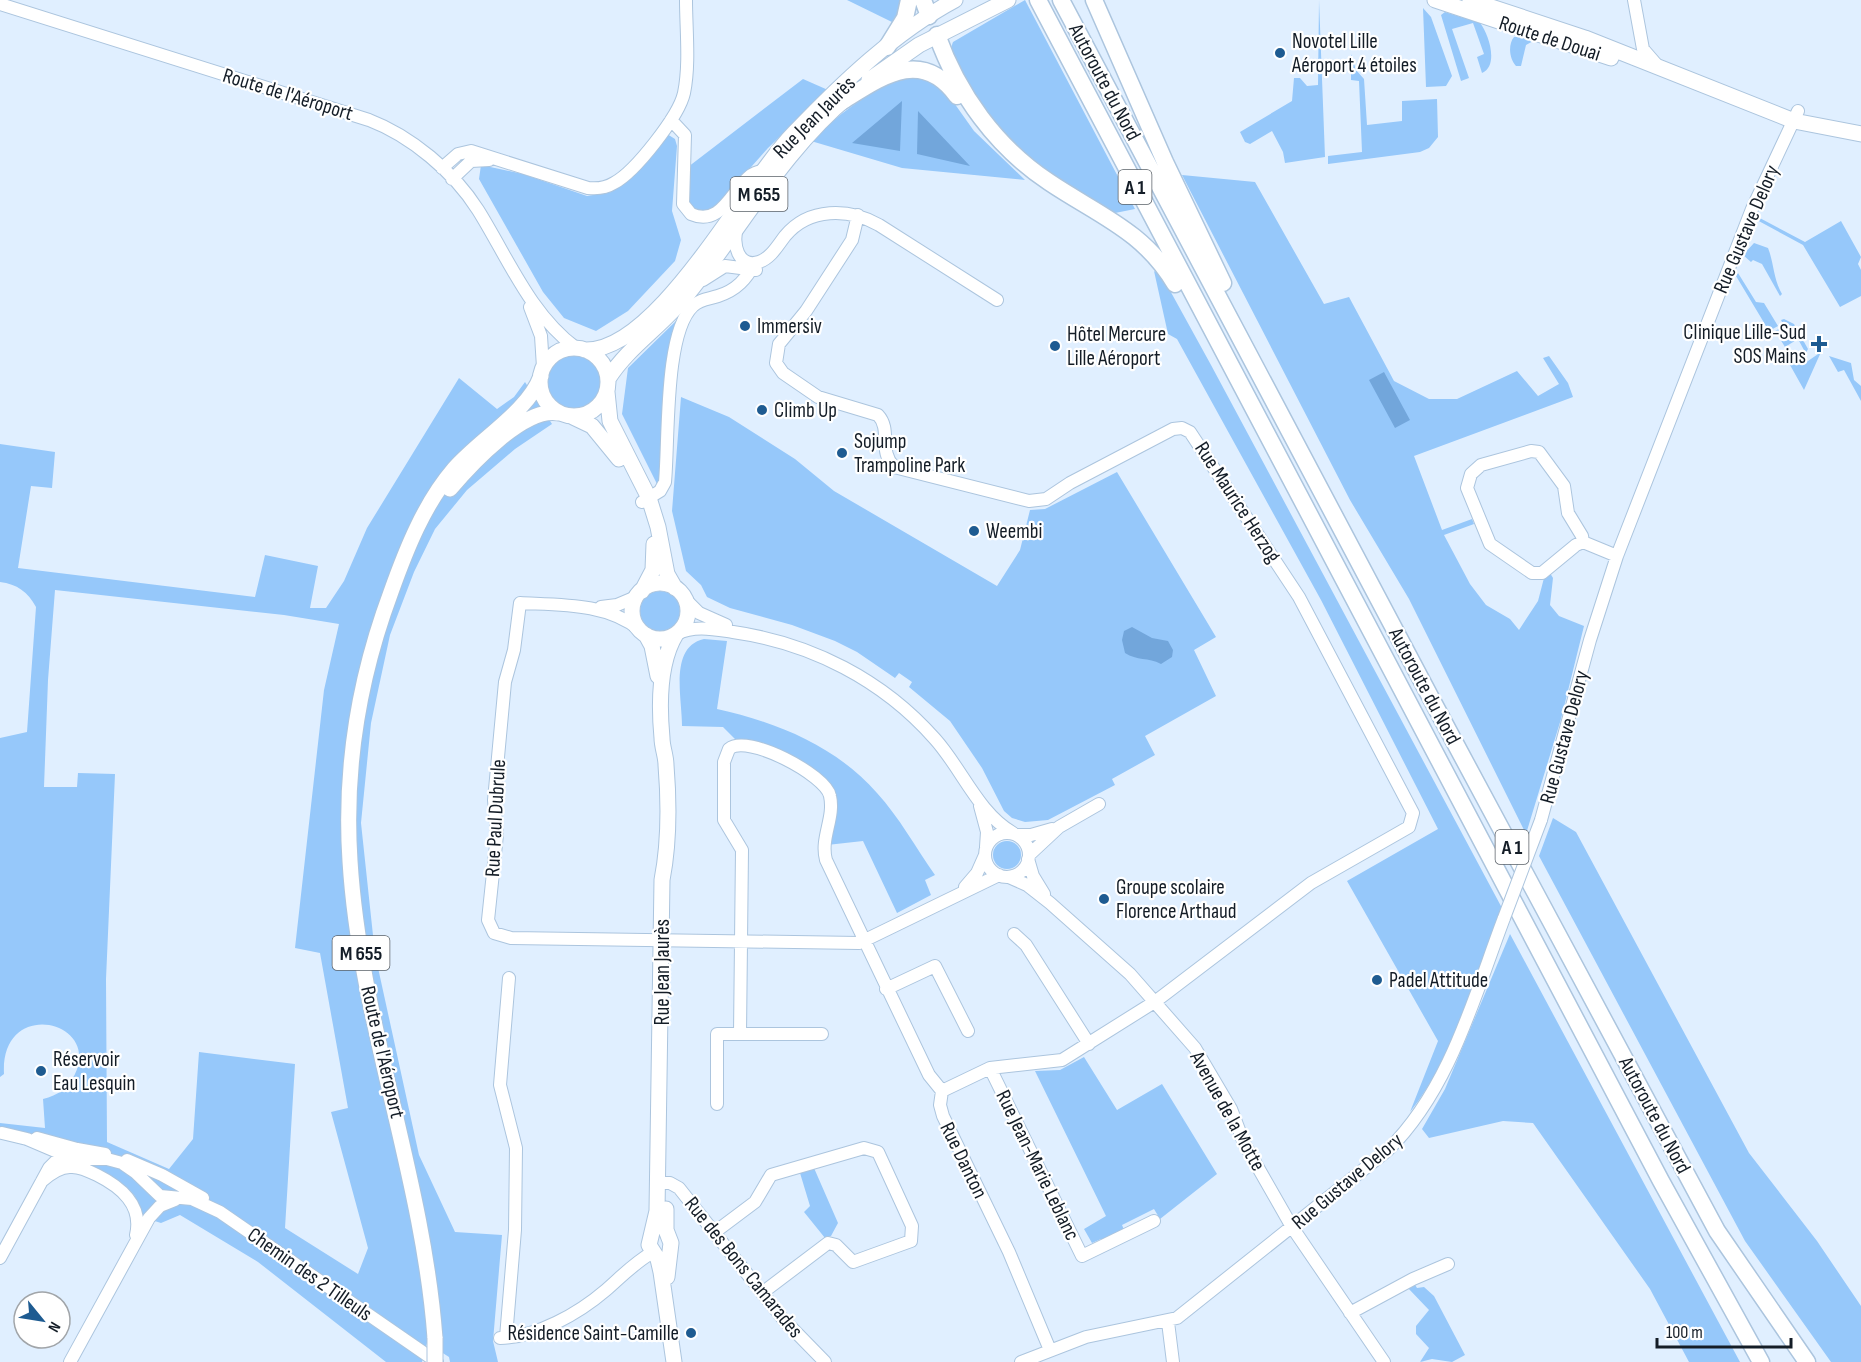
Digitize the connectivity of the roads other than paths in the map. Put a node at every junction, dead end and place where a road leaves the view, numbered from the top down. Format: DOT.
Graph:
graph roads {
  1 [pos="686,0"];
  2 [pos="909,0"];
  3 [pos="923,0"];
  4 [pos="955,0"];
  5 [pos="968,0"];
  6 [pos="1008,0"];
  7 [pos="1038,0"];
  8 [pos="1061,0"];
  9 [pos="1094,0"];
  10 [pos="1102,0"];
  11 [pos="1436,0"];
  12 [pos="1470,0"];
  13 [pos="1634,0"];
  14 [pos="0,4"];
  15 [pos="1498,10"];
  16 [pos="929,16"];
  17 [pos="1638,29"];
  18 [pos="936,35"];
  19 [pos="887,47"];
  20 [pos="1619,52"];
  21 [pos="1125,70"];
  22 [pos="1666,71"];
  23 [pos="841,102"];
  24 [pos="1796,116"];
  25 [pos="671,120"];
  26 [pos="1861,124"];
  27 [pos="993,132"];
  28 [pos="1861,134"];
  29 [pos="502,162"];
  30 [pos="442,168"];
  31 [pos="763,170"];
  32 [pos="452,179"];
  33 [pos="858,215"];
  34 [pos="740,221"];
  35 [pos="753,266"];
  36 [pos="514,273"];
  37 [pos="696,283"];
  38 [pos="997,300"];
  39 [pos="581,349"];
  40 [pos="1248,354"];
  41 [pos="542,371"];
  42 [pos="1233,374"];
  43 [pos="608,384"];
  44 [pos="565,415"];
  45 [pos="646,500"];
  46 [pos="1583,542"];
  47 [pos="1617,556"];
  48 [pos="401,567"];
  49 [pos="680,593"];
  50 [pos="639,594"];
  51 [pos="588,608"];
  52 [pos="643,632"];
  53 [pos="676,634"];
  54 [pos="753,634"];
  55 [pos="661,706"];
  56 [pos="974,792"];
  57 [pos="1099,804"];
  58 [pos="1059,826"];
  59 [pos="1015,834"];
  60 [pos="985,851"];
  61 [pos="1029,857"];
  62 [pos="1004,876"];
  63 [pos="960,892"];
  64 [pos="1050,903"];
  65 [pos="1014,934"];
  66 [pos="662,940"];
  67 [pos="865,941"];
  68 [pos="742,942"];
  69 [pos="509,978"];
  70 [pos="886,989"];
  71 [pos="1156,1002"];
  72 [pos="968,1031"];
  73 [pos="822,1034"];
  74 [pos="740,1035"];
  75 [pos="1089,1044"];
  76 [pos="990,1068"];
  77 [pos="942,1091"];
  78 [pos="717,1104"];
  79 [pos="1,1133"];
  80 [pos="42,1142"];
  81 [pos="82,1150"];
  82 [pos="64,1155"];
  83 [pos="162,1175"];
  84 [pos="42,1181"];
  85 [pos="662,1183"];
  86 [pos="168,1200"];
  87 [pos="220,1212"];
  88 [pos="1155,1221"];
  89 [pos="1292,1227"];
  90 [pos="715,1232"];
  91 [pos="669,1242"];
  92 [pos="652,1245"];
  93 [pos="132,1248"];
  94 [pos="0,1258"];
  95 [pos="1448,1264"];
  96 [pos="762,1293"];
  97 [pos="1350,1313"];
  98 [pos="668,1319"];
  99 [pos="1168,1322"];
  100 [pos="1050,1350"];
  101 [pos="1029,1360"];
  102 [pos="70,1362"];
  103 [pos="436,1362"];
  104 [pos="674,1362"];
  105 [pos="825,1362"];
  106 [pos="1173,1362"];
  107 [pos="1384,1362"];
  108 [pos="1761,1362"];
  109 [pos="1809,1362"];
  1 -- 25 [label="street"];
  2 -- 19 [label="highway"];
  3 -- 16 [label="highway"];
  4 -- 16 [label="main road, M 655"];
  5 -- 18 [label="main road"];
  6 -- 18 [label="main road, M 655"];
  7 -- 42 [label="highway, Autoroute du Nord / A 1"];
  8 -- 40 [label="highway, Autoroute du Nord / A 1"];
  9 -- 21 [label="highway"];
  10 -- 21 [label="highway"];
  11 -- 15 [label="main road, Route de Douai"];
  12 -- 15 [label="main road"];
  13 -- 17 [label="street"];
  14 -- 30 [label="street, Route de l'Aéroport"];
  15 -- 20 [label="main road"];
  15 -- 22 [label="main road, Route de Douai"];
  16 -- 18 [label="main road"];
  16 -- 19 [label="main road, Rue Jean Jaurès / M 655"];
  17 -- 20 [label="street"];
  17 -- 22 [label="street"];
  18 -- 23 [label="main road, Rue Jean Jaurès / M 655"];
  18 -- 27 [label="highway"];
  19 -- 31 [label="main road, Rue Jean Jaurès / M 655"];
  20 -- 22 [label="main road"];
  21 -- 40 [label="highway"];
  22 -- 24 [label="main road"];
  23 -- 27 [label="highway"];
  23 -- 34 [label="main road, Rue Jean Jaurès / M 655"];
  24 -- 26 [label="main road"];
  24 -- 28 [label="main road"];
  24 -- 47 [label="street, Rue Gustave Delory"];
  25 -- 29 [label="street"];
  25 -- 31 [label="street"];
  27 -- 42 [label="highway"];
  29 -- 30 [label="street"];
  29 -- 32 [label="street"];
  30 -- 32 [label="street, Route de l'Aéroport"];
  31 -- 39 [label="main road, Rue Jean Jaurès / M 655"];
  32 -- 36 [label="street, Route de l'Aéroport"];
  33 -- 35 [label="street"];
  33 -- 38 [label="street"];
  33 -- 71 [label="street, Rue Maurice Herzog"];
  34 -- 35 [label="street"];
  34 -- 37 [label="main road, Rue Jean Jaurès / M 655"];
  35 -- 37 [label="street"];
  35 -- 45 [label="street"];
  36 -- 39 [label="street, Route de l'Aéroport"];
  36 -- 41 [label="street, Route de l'Aéroport"];
  37 -- 43 [label="main road, Rue Jean Jaurès / M 655"];
  39 -- 41 [label="main road"];
  39 -- 43 [label="main road"];
  40 -- 109 [label="highway, Autoroute du Nord / A 1"];
  41 -- 44 [label="main road"];
  41 -- 48 [label="main road, Route de l'Aéroport / M 655"];
  42 -- 108 [label="highway, Autoroute du Nord / A 1"];
  43 -- 44 [label="main road"];
  43 -- 45 [label="main road"];
  44 -- 45 [label="main road"];
  44 -- 48 [label="main road, Route de l'Aéroport / M 655"];
  45 -- 49 [label="main road"];
  45 -- 50 [label="main road"];
  46 -- 46 [label="street"];
  46 -- 47 [label="street"];
  47 -- 89 [label="street, Rue Gustave Delory, bridge"];
  48 -- 103 [label="main road, Route de l'Aéroport / M 655, bridge"];
  49 -- 50 [label="main road"];
  49 -- 53 [label="main road"];
  49 -- 54 [label="street"];
  50 -- 51 [label="street, Rue Paul Dubrule"];
  50 -- 52 [label="main road"];
  51 -- 52 [label="street, Rue Paul Dubrule"];
  51 -- 66 [label="street, Rue Paul Dubrule"];
  52 -- 53 [label="main road"];
  52 -- 55 [label="main road, Rue Jean Jaurès"];
  53 -- 54 [label="street"];
  53 -- 55 [label="main road, Rue Jean Jaurès"];
  54 -- 56 [label="street"];
  55 -- 66 [label="main road, Rue Jean Jaurès"];
  56 -- 59 [label="street"];
  56 -- 60 [label="street"];
  57 -- 58 [label="street"];
  58 -- 59 [label="street"];
  58 -- 61 [label="street"];
  59 -- 60 [label="street"];
  59 -- 61 [label="street"];
  60 -- 62 [label="street"];
  60 -- 63 [label="street"];
  61 -- 62 [label="street"];
  61 -- 64 [label="street, Avenue de la Motte"];
  62 -- 63 [label="street"];
  62 -- 64 [label="street, Avenue de la Motte"];
  63 -- 67 [label="street"];
  64 -- 71 [label="street, Avenue de la Motte"];
  65 -- 75 [label="street"];
  66 -- 68 [label="street"];
  66 -- 85 [label="main road, Rue Jean Jaurès"];
  67 -- 68 [label="street"];
  67 -- 68 [label="street, Rue Danton"];
  67 -- 70 [label="street, Rue Danton"];
  68 -- 74 [label="street"];
  69 -- 92 [label="street"];
  70 -- 72 [label="street"];
  70 -- 77 [label="street, Rue Danton"];
  71 -- 75 [label="street"];
  71 -- 89 [label="street, Avenue de la Motte"];
  73 -- 74 [label="street"];
  74 -- 78 [label="street"];
  75 -- 76 [label="street"];
  76 -- 77 [label="street"];
  76 -- 88 [label="street, Rue Jean-Marie Leblanc"];
  77 -- 100 [label="street, Rue Danton"];
  79 -- 80 [label="street"];
  80 -- 81 [label="street"];
  80 -- 82 [label="street"];
  81 -- 82 [label="street"];
  81 -- 83 [label="street"];
  82 -- 84 [label="street"];
  82 -- 86 [label="street"];
  83 -- 86 [label="street"];
  83 -- 87 [label="street"];
  84 -- 93 [label="street"];
  84 -- 94 [label="street"];
  85 -- 90 [label="street, Rue des Bons Camarades"];
  85 -- 91 [label="main road, Rue Jean Jaurès"];
  85 -- 92 [label="main road, Rue Jean Jaurès"];
  86 -- 87 [label="street, Chemin des 2 Tilleuls"];
  86 -- 93 [label="street"];
  87 -- 103 [label="street, Chemin des 2 Tilleuls"];
  89 -- 97 [label="street, Avenue de la Motte"];
  89 -- 99 [label="street, Rue Gustave Delory"];
  90 -- 96 [label="street, Rue des Bons Camarades"];
  90 -- 96 [label="street"];
  91 -- 92 [label="main road"];
  91 -- 98 [label="main road, Rue Jean Jaurès"];
  92 -- 98 [label="main road, Rue Jean Jaurès"];
  93 -- 102 [label="street"];
  95 -- 97 [label="street"];
  96 -- 105 [label="street, Rue des Bons Camarades"];
  97 -- 107 [label="street, Avenue de la Motte"];
  98 -- 104 [label="main road, Rue Jean Jaurès"];
  99 -- 100 [label="street, Rue Gustave Delory"];
  99 -- 106 [label="street"];
  100 -- 101 [label="street, Rue Gustave Delory"];
}
